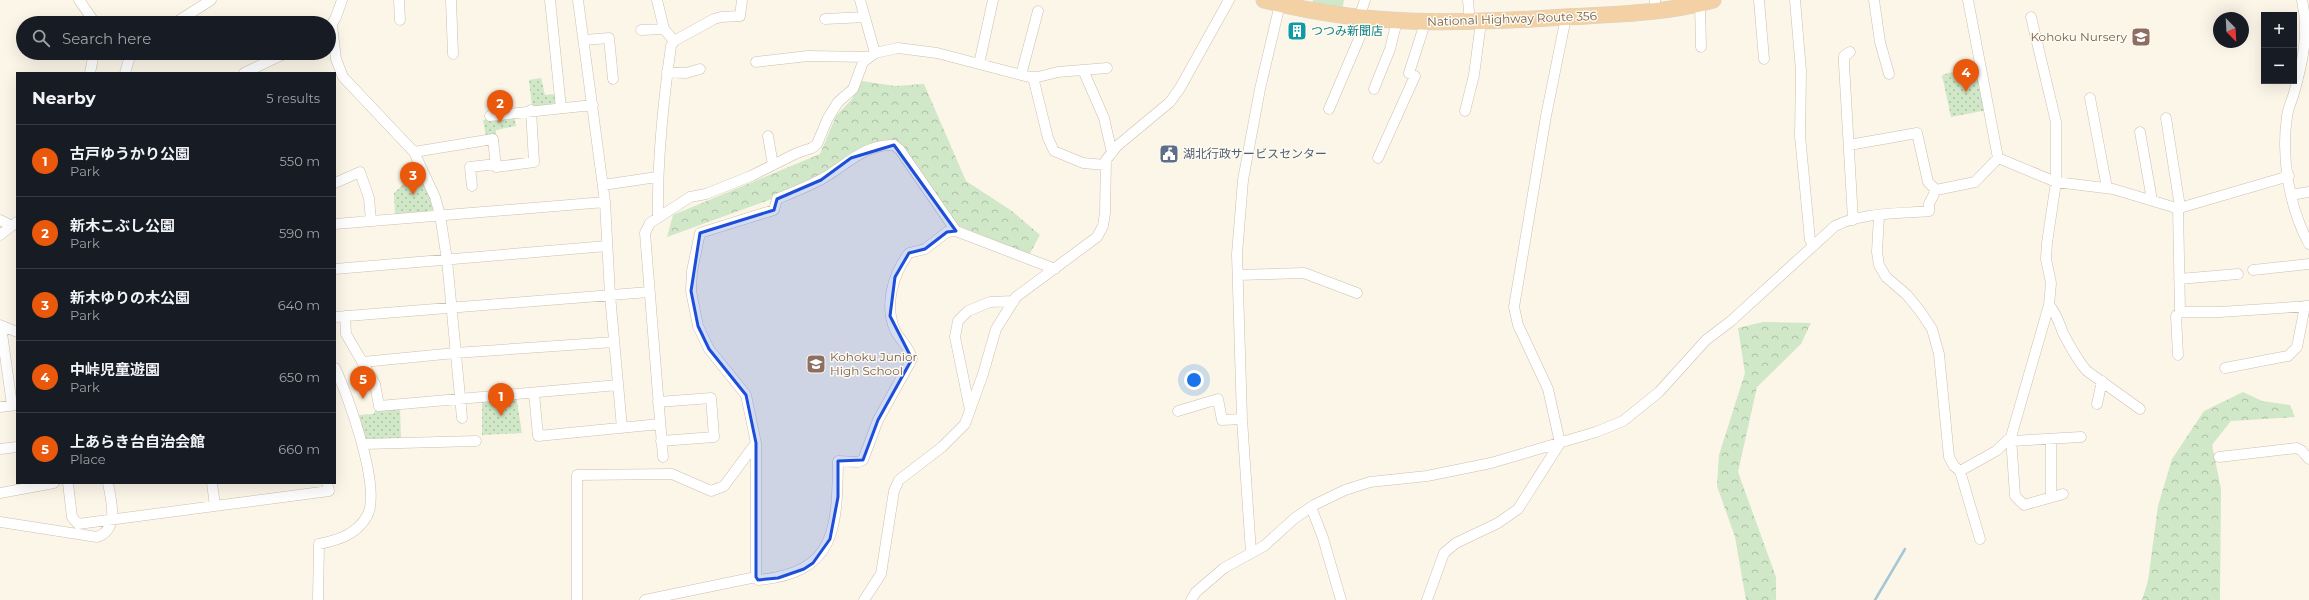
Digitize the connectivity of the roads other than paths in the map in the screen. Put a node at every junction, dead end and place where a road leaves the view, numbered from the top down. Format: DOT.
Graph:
graph roads {
  1 [pos="79,0"];
  2 [pos="211,0"];
  3 [pos="342,0"];
  4 [pos="399,0"];
  5 [pos="451,0"];
  6 [pos="550,0"];
  7 [pos="578,0"];
  8 [pos="657,0"];
  9 [pos="742,0"];
  10 [pos="859,0"];
  11 [pos="993,0"];
  12 [pos="1229,0"];
  13 [pos="1264,0"];
  14 [pos="1364,0"];
  15 [pos="1468,0"];
  16 [pos="1758,0"];
  17 [pos="1795,0"];
  18 [pos="1874,0"];
  19 [pos="1968,0"];
  20 [pos="2302,0"];
  21 [pos="1696,3"];
  22 [pos="1280,4"];
  23 [pos="1655,6"];
  24 [pos="1038,11"];
  25 [pos="90,16"];
  26 [pos="186,16"];
  27 [pos="335,16"];
  28 [pos="865,17"];
  29 [pos="1566,17"];
  30 [pos="2031,17"];
  31 [pos="824,19"];
  32 [pos="1363,19"];
  33 [pos="400,20"];
  34 [pos="1397,21"];
  35 [pos="1476,22"];
  36 [pos="1425,23"];
  37 [pos="664,29"];
  38 [pos="641,30"];
  39 [pos="584,40"];
  40 [pos="674,41"];
  41 [pos="2307,41"];
  42 [pos="1700,47"];
  43 [pos="1850,52"];
  44 [pos="453,54"];
  45 [pos="871,55"];
  46 [pos="336,59"];
  47 [pos="1764,59"];
  48 [pos="93,60"];
  49 [pos="129,60"];
  50 [pos="271,60"];
  51 [pos="756,62"];
  52 [pos="980,64"];
  53 [pos="1107,68"];
  54 [pos="700,69"];
  55 [pos="1083,70"];
  56 [pos="90,72"];
  57 [pos="125,72"];
  58 [pos="246,72"];
  59 [pos="668,72"];
  60 [pos="1889,74"];
  61 [pos="1021,75"];
  62 [pos="1033,77"];
  63 [pos="613,79"];
  64 [pos="1374,89"];
  65 [pos="2090,98"];
  66 [pos="593,105"];
  67 [pos="561,108"];
  68 [pos="1329,109"];
  69 [pos="531,110"];
  70 [pos="1465,111"];
  71 [pos="490,116"];
  72 [pos="2166,118"];
  73 [pos="2140,132"];
  74 [pos="768,136"];
  75 [pos="1849,145"];
  76 [pos="414,152"];
  77 [pos="1112,153"];
  78 [pos="1378,158"];
  79 [pos="1998,158"];
  80 [pos="496,164"];
  81 [pos="773,165"];
  82 [pos="1105,166"];
  83 [pos="2289,176"];
  84 [pos="657,177"];
  85 [pos="2056,182"];
  86 [pos="336,183"];
  87 [pos="603,185"];
  88 [pos="472,186"];
  89 [pos="2107,188"];
  90 [pos="1936,190"];
  91 [pos="2309,192"];
  92 [pos="2291,195"];
  93 [pos="2152,200"];
  94 [pos="605,202"];
  95 [pos="2179,207"];
  96 [pos="440,214"];
  97 [pos="1879,216"];
  98 [pos="658,218"];
  99 [pos="0,220"];
  100 [pos="1853,220"];
  101 [pos="371,221"];
  102 [pos="14,224"];
  103 [pos="336,224"];
  104 [pos="956,231"];
  105 [pos="0,235"];
  106 [pos="1813,244"];
  107 [pos="2309,244"];
  108 [pos="607,246"];
  109 [pos="447,260"];
  110 [pos="2309,264"];
  111 [pos="336,269"];
  112 [pos="1055,269"];
  113 [pos="2253,270"];
  114 [pos="2238,274"];
  115 [pos="1238,275"];
  116 [pos="2180,279"];
  117 [pos="648,292"];
  118 [pos="1357,293"];
  119 [pos="610,295"];
  120 [pos="1014,301"];
  121 [pos="2049,305"];
  122 [pos="450,306"];
  123 [pos="2307,306"];
  124 [pos="2180,312"];
  125 [pos="340,316"];
  126 [pos="1,326"];
  127 [pos="16,332"];
  128 [pos="614,342"];
  129 [pos="455,353"];
  130 [pos="2178,355"];
  131 [pos="363,362"];
  132 [pos="2225,368"];
  133 [pos="336,371"];
  134 [pos="2102,381"];
  135 [pos="618,385"];
  136 [pos="534,393"];
  137 [pos="459,399"];
  138 [pos="658,402"];
  139 [pos="2097,404"];
  140 [pos="14,405"];
  141 [pos="0,407"];
  142 [pos="2140,409"];
  143 [pos="1178,410"];
  144 [pos="970,411"];
  145 [pos="462,418"];
  146 [pos="1242,419"];
  147 [pos="660,424"];
  148 [pos="622,428"];
  149 [pos="2081,438"];
  150 [pos="2012,439"];
  151 [pos="2051,439"];
  152 [pos="476,441"];
  153 [pos="662,441"];
  154 [pos="756,443"];
  155 [pos="1560,443"];
  156 [pos="364,444"];
  157 [pos="16,447"];
  158 [pos="0,449"];
  159 [pos="663,457"];
  160 [pos="2219,457"];
  161 [pos="2309,459"];
  162 [pos="1960,471"];
  163 [pos="49,484"];
  164 [pos="68,484"];
  165 [pos="108,484"];
  166 [pos="212,484"];
  167 [pos="327,484"];
  168 [pos="0,493"];
  169 [pos="2063,494"];
  170 [pos="2051,497"];
  171 [pos="215,506"];
  172 [pos="1311,507"];
  173 [pos="113,518"];
  174 [pos="0,522"];
  175 [pos="1980,539"];
  176 [pos="1251,553"];
  177 [pos="756,577"];
  178 [pos="318,600"];
  179 [pos="577,600"];
  180 [pos="645,600"];
  181 [pos="864,600"];
  182 [pos="1191,600"];
  183 [pos="1341,600"];
  184 [pos="1428,600"];
  1 -- 25 [label="street"];
  2 -- 26 [label="street"];
  3 -- 27 [label="street"];
  4 -- 33 [label="street"];
  5 -- 44 [label="street"];
  6 -- 67 [label="street"];
  7 -- 39 [label="street"];
  8 -- 37 [label="street"];
  9 -- 40 [label="street"];
  10 -- 28 [label="street"];
  11 -- 52 [label="street"];
  12 -- 77 [label="street"];
  13 -- 22 [label="highway, National Highway Route 356"];
  14 -- 32 [label="street"];
  15 -- 35 [label="street"];
  16 -- 47 [label="street"];
  17 -- 106 [label="street"];
  18 -- 60 [label="street"];
  19 -- 79 [label="street"];
  20 -- 41 [label="street"];
  21 -- 23 [label="highway, National Highway Route 356"];
  21 -- 42 [label="street"];
  22 -- 32 [label="highway, National Highway Route 356"];
  22 -- 115 [label="street"];
  23 -- 29 [label="highway, National Highway Route 356"];
  24 -- 61 [label="street"];
  28 -- 31 [label="street"];
  28 -- 45 [label="street"];
  29 -- 35 [label="highway, National Highway Route 356"];
  29 -- 155 [label="street"];
  30 -- 85 [label="street"];
  32 -- 34 [label="highway, National Highway Route 356"];
  32 -- 68 [label="street"];
  34 -- 36 [label="highway, National Highway Route 356"];
  34 -- 64 [label="street"];
  35 -- 36 [label="highway, National Highway Route 356"];
  35 -- 70 [label="street"];
  36 -- 78 [label="street"];
  37 -- 38 [label="street"];
  37 -- 40 [label="street"];
  39 -- 63 [label="street"];
  39 -- 66 [label="street"];
  40 -- 59 [label="street"];
  41 -- 83 [label="street"];
  43 -- 75 [label="street"];
  45 -- 51 [label="street"];
  45 -- 52 [label="street"];
  45 -- 81 [label="street"];
  46 -- 76 [label="street"];
  48 -- 56 [label="street"];
  49 -- 57 [label="street"];
  50 -- 58 [label="street"];
  52 -- 61 [label="street"];
  53 -- 55 [label="street"];
  54 -- 59 [label="street"];
  55 -- 62 [label="street"];
  55 -- 77 [label="street"];
  59 -- 84 [label="street"];
  61 -- 62 [label="street"];
  62 -- 82 [label="street"];
  65 -- 89 [label="street"];
  66 -- 67 [label="street"];
  66 -- 87 [label="street"];
  67 -- 69 [label="street"];
  69 -- 71 [label="street"];
  69 -- 80 [label="street"];
  72 -- 95 [label="street"];
  73 -- 93 [label="street"];
  74 -- 81 [label="street"];
  75 -- 90 [label="street"];
  75 -- 100 [label="street"];
  76 -- 80 [label="street"];
  76 -- 96 [label="street"];
  77 -- 82 [label="street"];
  79 -- 85 [label="street"];
  79 -- 90 [label="street"];
  80 -- 88 [label="street"];
  81 -- 98 [label="street"];
  82 -- 112 [label="street"];
  83 -- 92 [label="street"];
  83 -- 95 [label="street"];
  84 -- 87 [label="street"];
  84 -- 98 [label="street"];
  85 -- 89 [label="street"];
  85 -- 121 [label="street"];
  86 -- 101 [label="street"];
  87 -- 94 [label="street"];
  89 -- 93 [label="street"];
  90 -- 97 [label="street"];
  91 -- 92 [label="street"];
  92 -- 107 [label="street"];
  93 -- 95 [label="street"];
  94 -- 96 [label="street"];
  94 -- 108 [label="street"];
  95 -- 116 [label="street"];
  96 -- 101 [label="street"];
  96 -- 109 [label="street"];
  97 -- 100 [label="street"];
  97 -- 162 [label="street"];
  98 -- 117 [label="street"];
  99 -- 102 [label="street"];
  100 -- 106 [label="street"];
  101 -- 103 [label="street"];
  102 -- 105 [label="street"];
  104 -- 112 [label="street"];
  104 -- 154 [label="street"];
  104 -- 177 [label="street"];
  106 -- 155 [label="street"];
  108 -- 109 [label="street"];
  108 -- 119 [label="street"];
  109 -- 111 [label="street"];
  109 -- 122 [label="street"];
  110 -- 113 [label="street"];
  112 -- 120 [label="street"];
  114 -- 116 [label="street"];
  115 -- 118 [label="street"];
  115 -- 146 [label="street"];
  116 -- 124 [label="street"];
  117 -- 119 [label="street"];
  117 -- 138 [label="street"];
  119 -- 122 [label="street"];
  119 -- 128 [label="street"];
  120 -- 144 [label="street"];
  120 -- 144 [label="street"];
  121 -- 134 [label="street"];
  121 -- 150 [label="street"];
  122 -- 125 [label="street"];
  122 -- 129 [label="street"];
  123 -- 124 [label="street"];
  123 -- 132 [label="street"];
  124 -- 130 [label="street"];
  125 -- 131 [label="street"];
  126 -- 127 [label="street"];
  126 -- 140 [label="street"];
  128 -- 129 [label="street"];
  128 -- 135 [label="street"];
  129 -- 131 [label="street"];
  129 -- 137 [label="street"];
  131 -- 137 [label="street"];
  133 -- 156 [label="street"];
  134 -- 139 [label="street"];
  134 -- 142 [label="street"];
  135 -- 136 [label="street"];
  135 -- 148 [label="street"];
  136 -- 137 [label="street"];
  136 -- 148 [label="street"];
  137 -- 145 [label="street"];
  138 -- 147 [label="street"];
  138 -- 153 [label="street"];
  140 -- 141 [label="street"];
  143 -- 146 [label="street"];
  144 -- 181 [label="street"];
  146 -- 176 [label="street"];
  147 -- 148 [label="street"];
  147 -- 153 [label="street"];
  149 -- 151 [label="street"];
  150 -- 151 [label="street"];
  150 -- 162 [label="street"];
  150 -- 170 [label="street"];
  151 -- 170 [label="street"];
  152 -- 156 [label="street"];
  153 -- 159 [label="street"];
  154 -- 177 [label="street"];
  154 -- 179 [label="street"];
  155 -- 172 [label="street"];
  155 -- 184 [label="street"];
  156 -- 178 [label="street"];
  157 -- 158 [label="street"];
  160 -- 161 [label="street"];
  162 -- 175 [label="street"];
  163 -- 168 [label="street"];
  164 -- 173 [label="street"];
  165 -- 173 [label="street"];
  166 -- 171 [label="street"];
  167 -- 171 [label="street"];
  169 -- 170 [label="street"];
  171 -- 173 [label="street"];
  172 -- 176 [label="street"];
  172 -- 183 [label="street"];
  173 -- 174 [label="street"];
  176 -- 182 [label="street"];
  177 -- 180 [label="street"];
}
